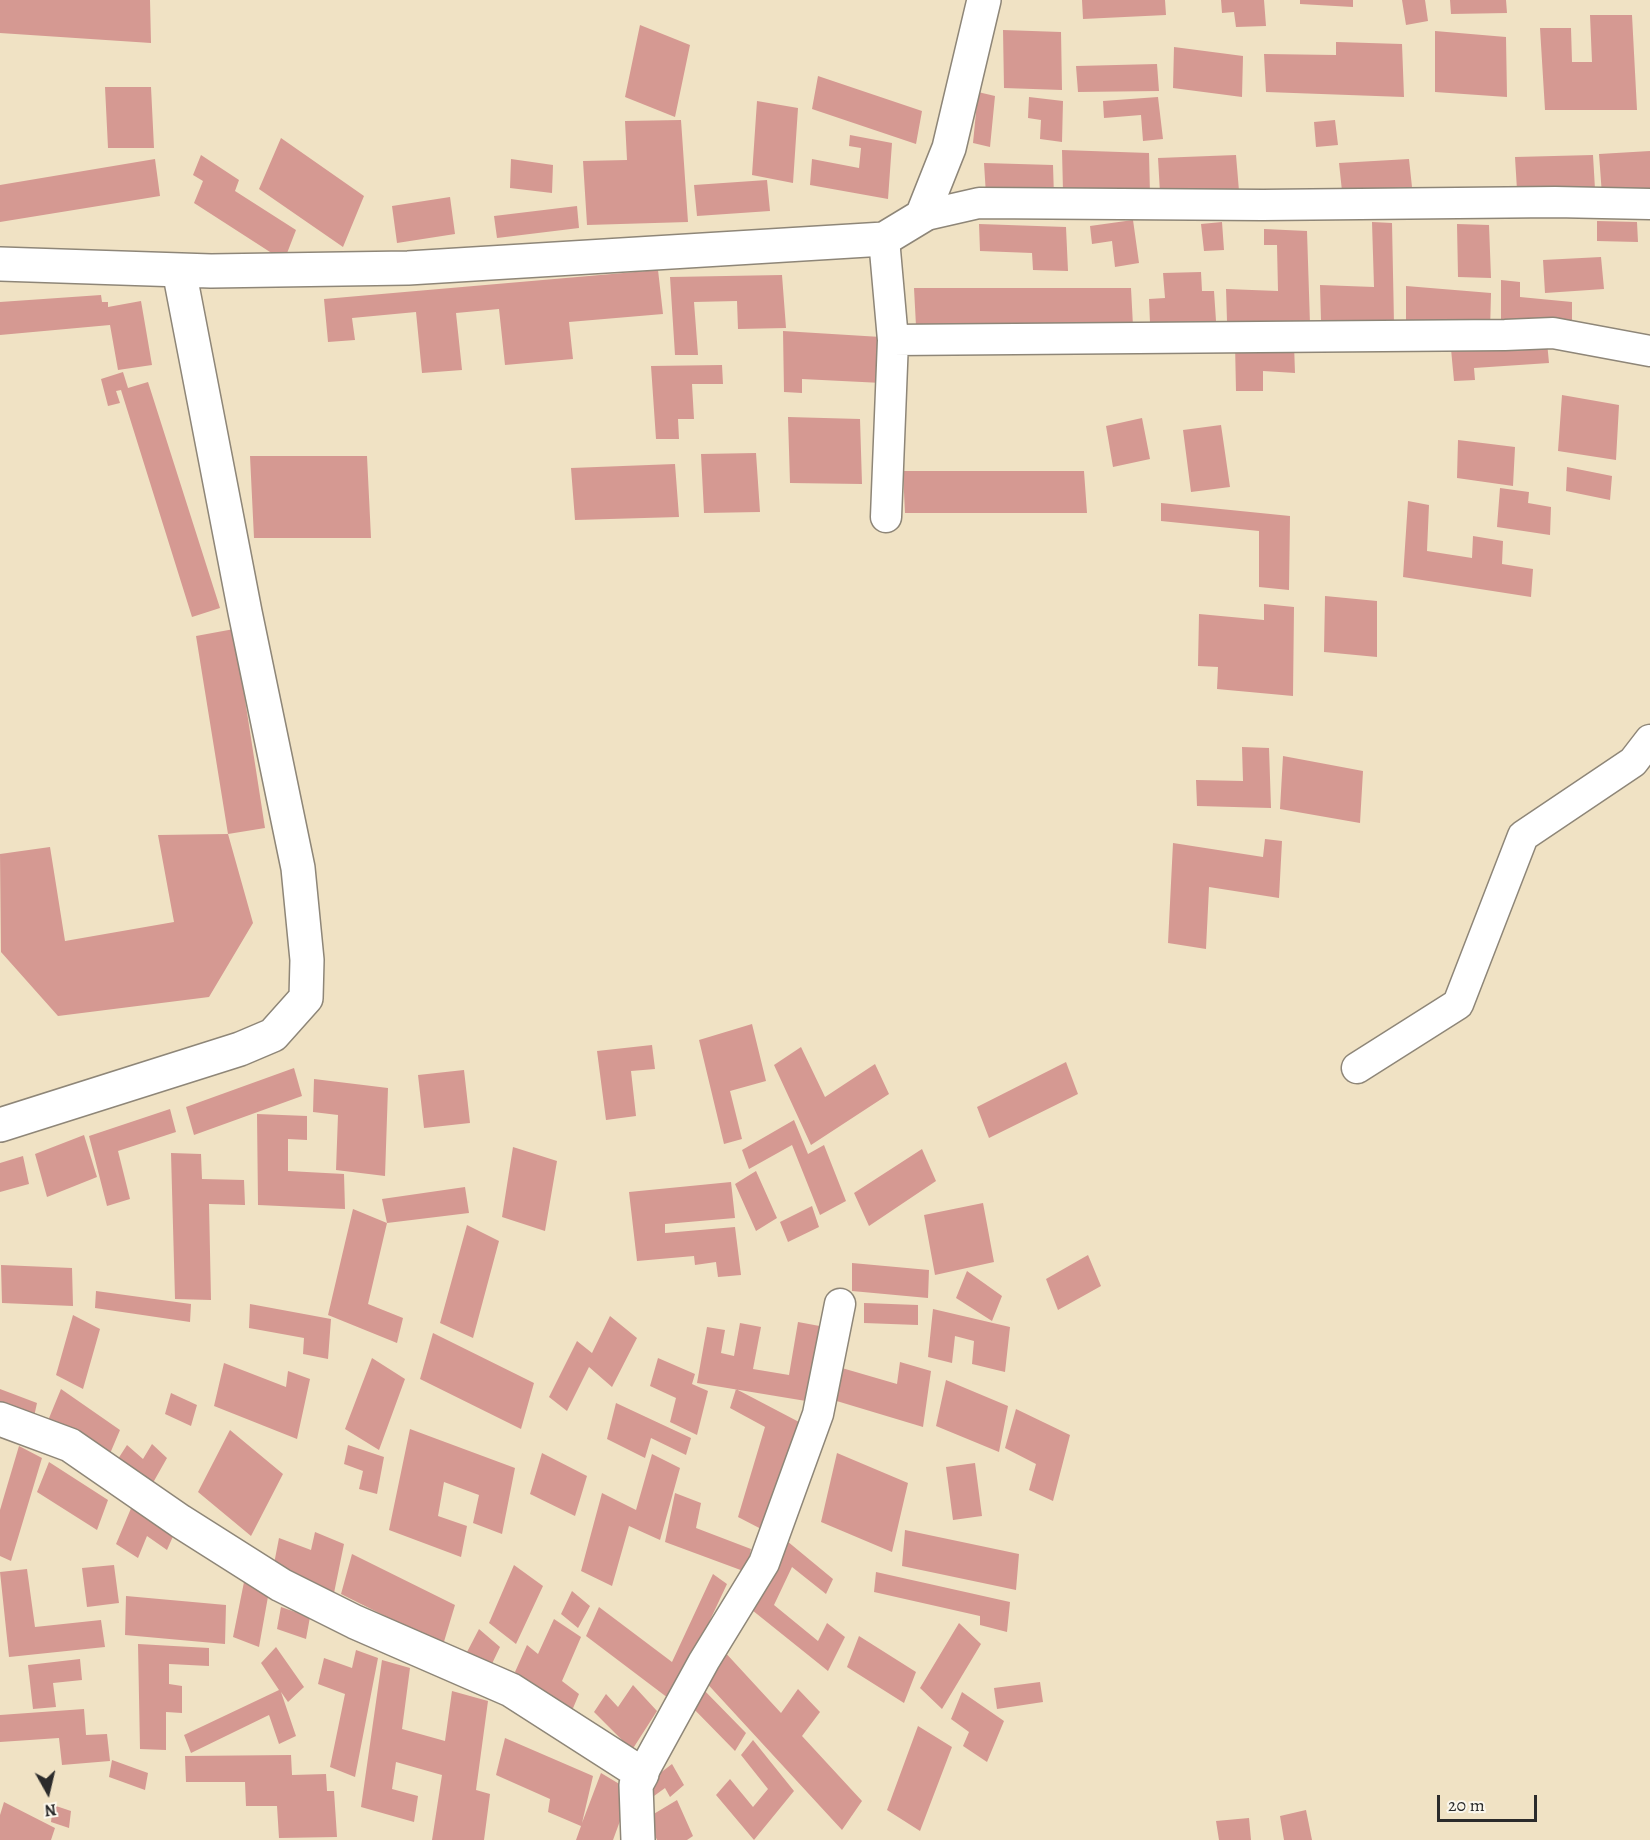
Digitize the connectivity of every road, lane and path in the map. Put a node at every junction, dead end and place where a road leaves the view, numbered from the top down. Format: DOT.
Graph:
graph roads {
  1 [pos="984,0"];
  2 [pos="1650,204"];
  3 [pos="922,216"];
  4 [pos="884,239"];
  5 [pos="0,264"];
  6 [pos="179,270"];
  7 [pos="893,340"];
  8 [pos="1650,351"];
  9 [pos="886,517"];
  10 [pos="1650,740"];
  11 [pos="1358,1068"];
  12 [pos="0,1125"];
  13 [pos="840,1304"];
  14 [pos="0,1419"];
  15 [pos="642,1774"];
  16 [pos="638,1840"];
  1 -- 3 [label="street"];
  2 -- 3 [label="street"];
  3 -- 4 [label="street"];
  4 -- 6 [label="street"];
  4 -- 7 [label="street"];
  5 -- 6 [label="street"];
  6 -- 12 [label="street"];
  7 -- 8 [label="street"];
  7 -- 9 [label="street"];
  10 -- 11 [label="street"];
  13 -- 15 [label="street"];
  14 -- 15 [label="street"];
  15 -- 16 [label="street"];
}
